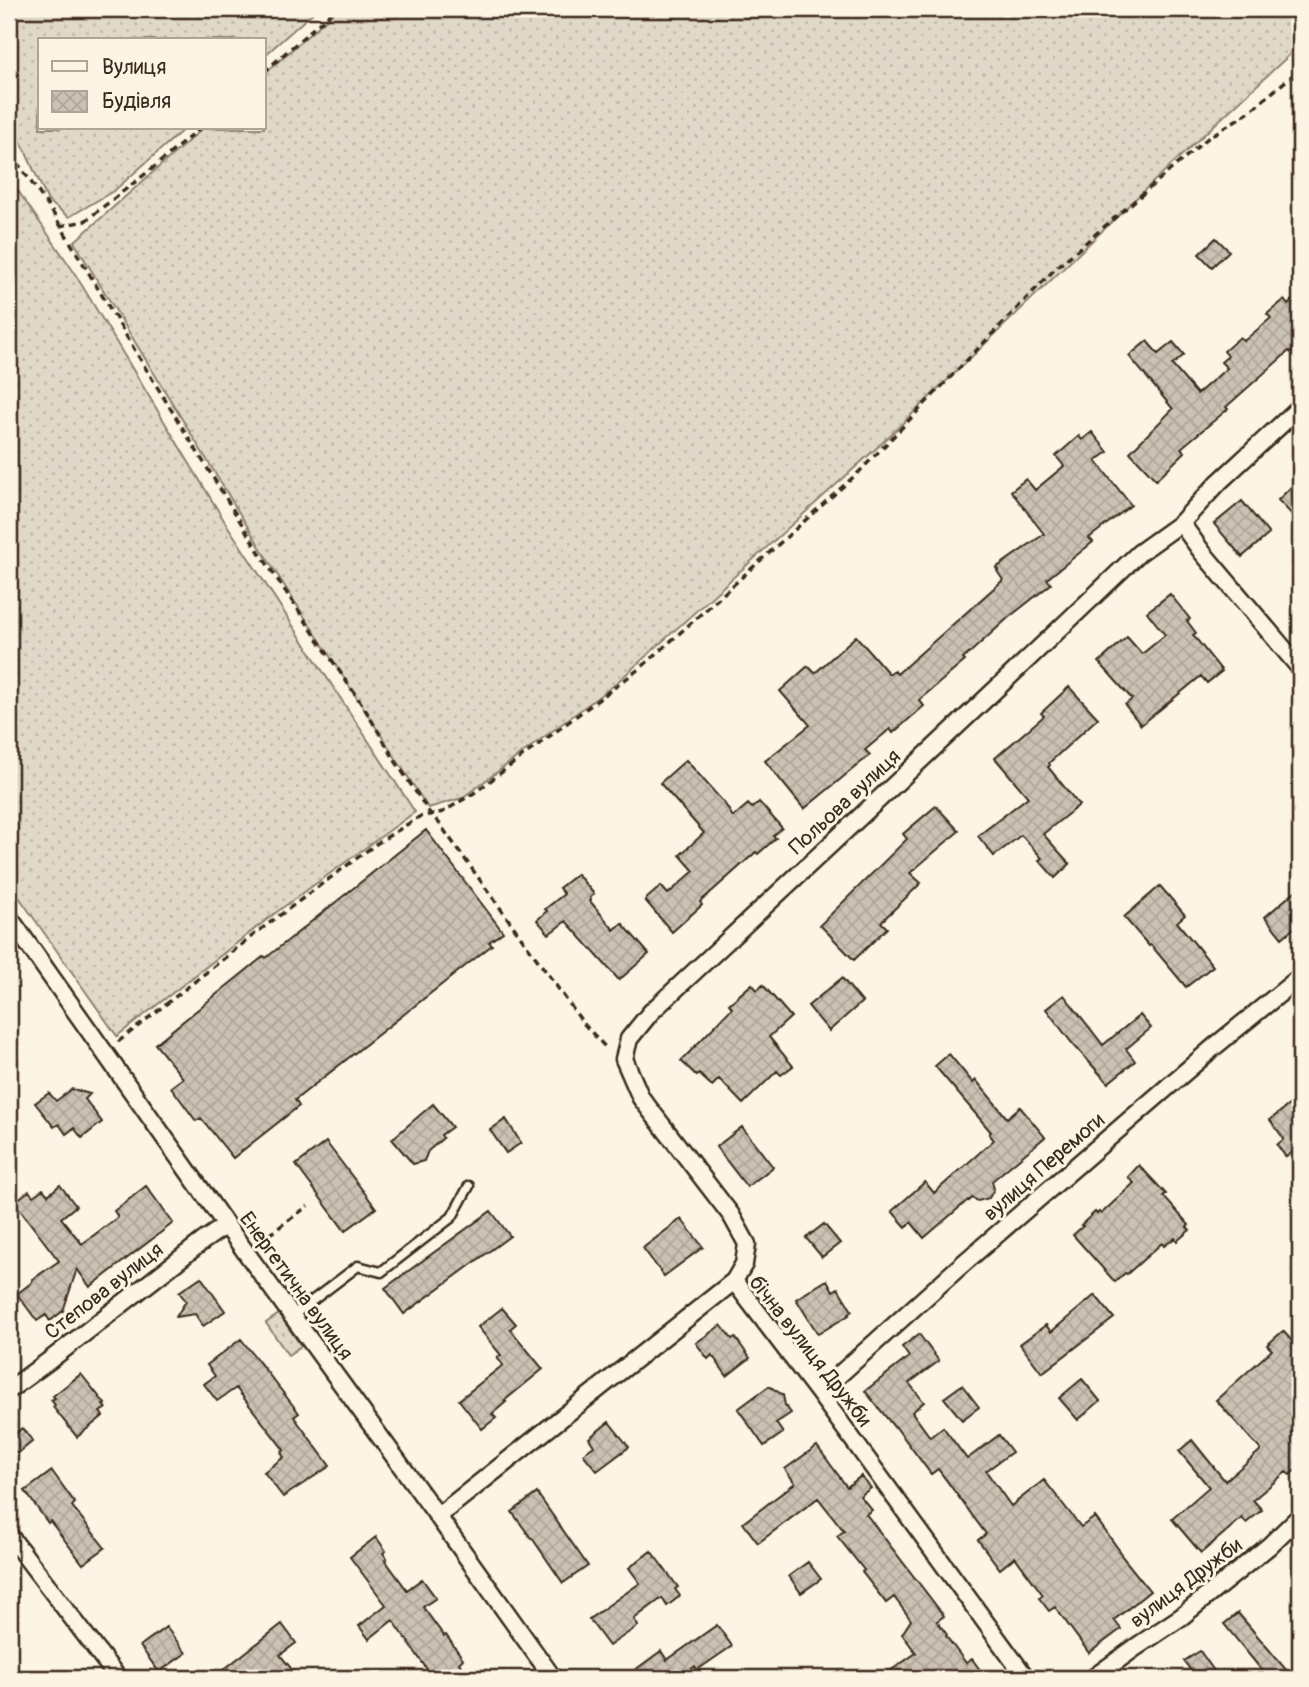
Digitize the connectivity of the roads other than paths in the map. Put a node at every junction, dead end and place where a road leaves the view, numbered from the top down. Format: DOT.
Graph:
graph roads {
  1 [pos="1300,407"];
  2 [pos="1181,523"];
  3 [pos="1300,668"];
  4 [pos="9,917"];
  5 [pos="1300,977"];
  6 [pos="469,1186"];
  7 [pos="226,1225"];
  8 [pos="734,1281"];
  9 [pos="292,1316"];
  10 [pos="9,1390"];
  11 [pos="818,1393"];
  12 [pos="438,1516"];
  13 [pos="1300,1516"];
  14 [pos="9,1535"];
  15 [pos="118,1678"];
  16 [pos="553,1678"];
  17 [pos="1026,1678"];
  18 [pos="1093,1678"];
  1 -- 2 [label="street, Польова вулиця"];
  2 -- 3 [label="street"];
  2 -- 8 [label="street, Польова вулиця"];
  4 -- 7 [label="street, Енергетична вулиця"];
  5 -- 11 [label="street, вулиця Перемоги"];
  6 -- 9 [label="lane"];
  7 -- 9 [label="street, Енергетична вулиця"];
  7 -- 10 [label="street, Степова вулиця"];
  8 -- 11 [label="street, бічна вулиця Дружби"];
  8 -- 12 [label="street, бічна вулиця Дружби"];
  9 -- 12 [label="street, Енергетична вулиця"];
  11 -- 17 [label="street, бічна вулиця Дружби"];
  12 -- 16 [label="street, Енергетична вулиця"];
  13 -- 18 [label="street, вулиця Дружби"];
  14 -- 15 [label="street"];
}
